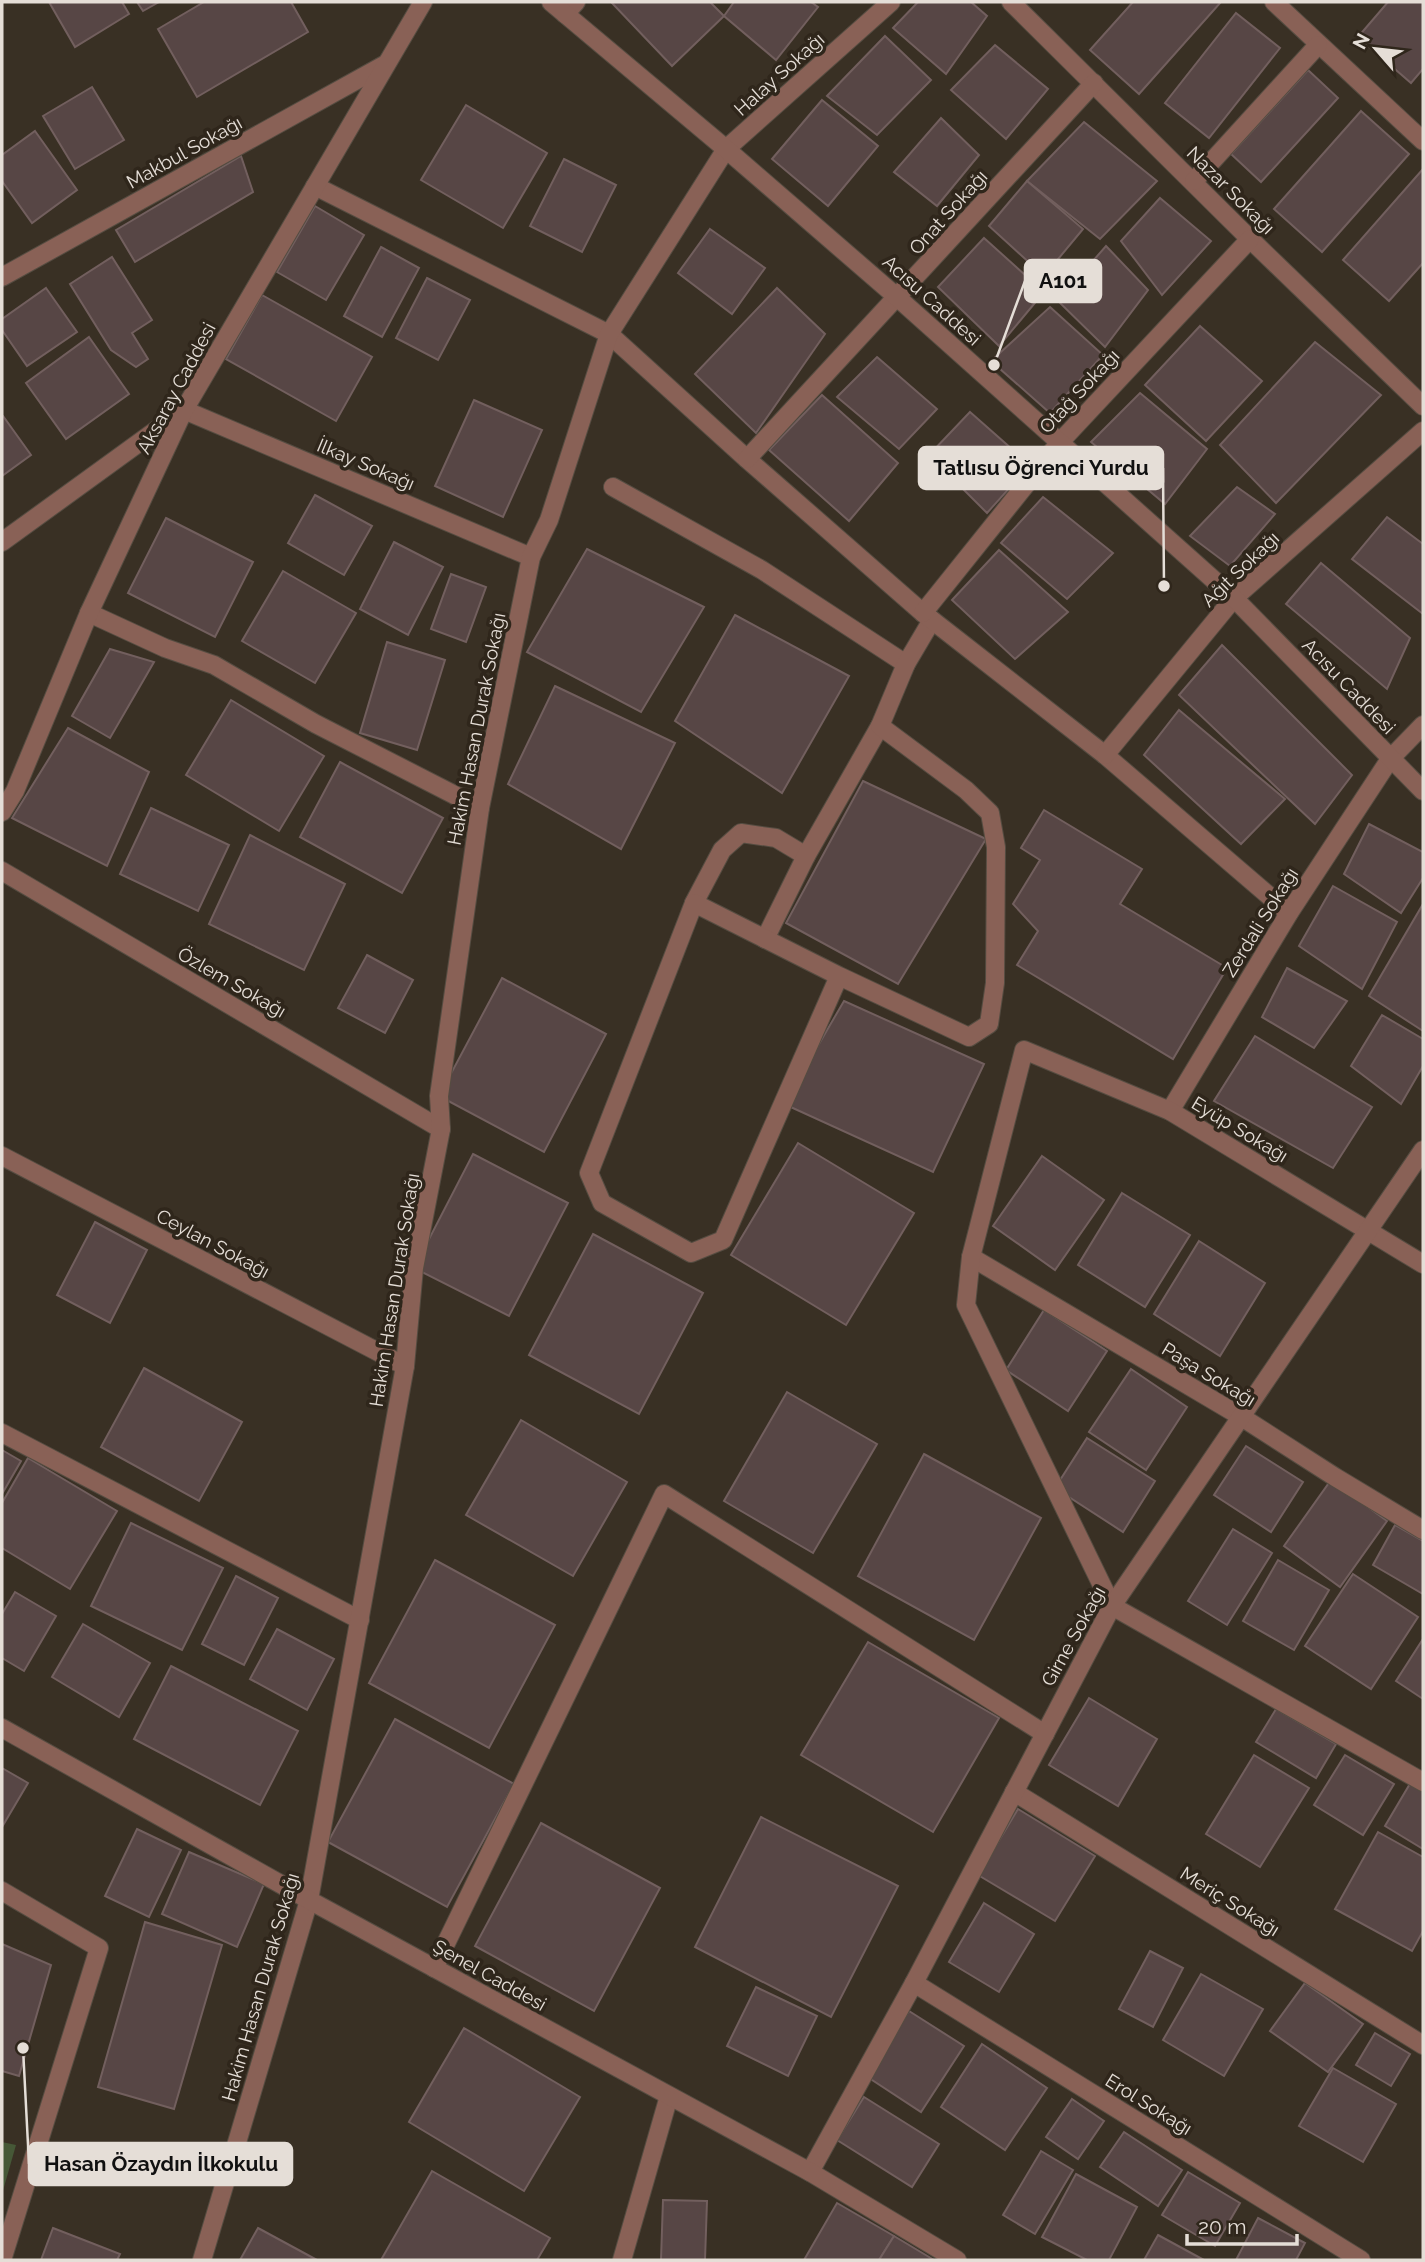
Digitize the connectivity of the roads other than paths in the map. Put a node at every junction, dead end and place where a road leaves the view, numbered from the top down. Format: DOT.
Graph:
graph roads {
  1 [pos="423,2"];
  2 [pos="551,2"];
  3 [pos="891,2"];
  4 [pos="1011,2"];
  5 [pos="1273,2"];
  6 [pos="571,8"];
  7 [pos="1318,45"];
  8 [pos="387,64"];
  9 [pos="1094,83"];
  10 [pos="1423,141"];
  11 [pos="726,149"];
  12 [pos="1194,181"];
  13 [pos="315,186"];
  14 [pos="1250,239"];
  15 [pos="2,277"];
  16 [pos="898,298"];
  17 [pos="609,334"];
  18 [pos="1423,406"];
  19 [pos="184,410"];
  20 [pos="1423,431"];
  21 [pos="1059,442"];
  22 [pos="747,459"];
  23 [pos="613,487"];
  24 [pos="2,542"];
  25 [pos="531,557"];
  26 [pos="1234,598"];
  27 [pos="89,613"];
  28 [pos="927,617"];
  29 [pos="906,664"];
  30 [pos="1423,725"];
  31 [pos="880,726"];
  32 [pos="1105,755"];
  33 [pos="1390,759"];
  34 [pos="1423,790"];
  35 [pos="480,808"];
  36 [pos="2,812"];
  37 [pos="806,856"];
  38 [pos="2,871"];
  39 [pos="694,903"];
  40 [pos="1289,913"];
  41 [pos="765,939"];
  42 [pos="839,976"];
  43 [pos="1170,1111"];
  44 [pos="441,1129"];
  45 [pos="1423,1150"];
  46 [pos="2,1156"];
  47 [pos="1369,1231"];
  48 [pos="971,1257"];
  49 [pos="1423,1264"];
  50 [pos="405,1366"];
  51 [pos="1240,1416"];
  52 [pos="2,1433"];
  53 [pos="1423,1530"];
  54 [pos="1112,1606"];
  55 [pos="360,1620"];
  56 [pos="2,1728"];
  57 [pos="1045,1734"];
  58 [pos="1423,1782"];
  59 [pos="1014,1792"];
  60 [pos="2,1892"];
  61 [pos="309,1900"];
  62 [pos="435,1968"];
  63 [pos="914,1983"];
  64 [pos="1423,2045"];
  65 [pos="669,2096"];
  66 [pos="810,2172"];
  67 [pos="2,2260"];
  68 [pos="202,2260"];
  69 [pos="622,2260"];
  70 [pos="957,2260"];
  71 [pos="1361,2260"];
  1 -- 8 [label="street, Aksaray Caddesi"];
  2 -- 6 [label="street, Acısu Caddesi"];
  3 -- 11 [label="street, Halay Sokağı"];
  4 -- 9 [label="street, Nazar Sokağı"];
  5 -- 7 [label="street"];
  6 -- 11 [label="street, Acısu Caddesi"];
  7 -- 10 [label="street"];
  7 -- 12 [label="street"];
  8 -- 13 [label="street, Aksaray Caddesi"];
  8 -- 15 [label="street, Makbul Sokağı"];
  9 -- 12 [label="street, Nazar Sokağı"];
  9 -- 16 [label="street, Onat Sokağı"];
  11 -- 16 [label="street, Acısu Caddesi"];
  11 -- 17 [label="street, Hakim Hasan Durak Sokağı"];
  12 -- 14 [label="street, Nazar Sokağı"];
  13 -- 17 [label="street"];
  13 -- 19 [label="street, Aksaray Caddesi"];
  14 -- 18 [label="street, Nazar Sokağı"];
  14 -- 21 [label="street, Otağ Sokağı"];
  16 -- 21 [label="street, Acısu Caddesi"];
  16 -- 22 [label="street, Onat Sokağı"];
  17 -- 22 [label="street"];
  17 -- 25 [label="street, Hakim Hasan Durak Sokağı"];
  19 -- 24 [label="street"];
  19 -- 25 [label="street, İlkay Sokağı"];
  19 -- 27 [label="street, Aksaray Caddesi"];
  20 -- 26 [label="street, Ağıt Sokağı"];
  21 -- 26 [label="street, Acısu Caddesi"];
  21 -- 28 [label="street, Otağ Sokağı"];
  22 -- 28 [label="street"];
  23 -- 29 [label="street"];
  25 -- 35 [label="street, Hakim Hasan Durak Sokağı"];
  26 -- 32 [label="street, Ağıt Sokağı"];
  26 -- 33 [label="street, Acısu Caddesi"];
  27 -- 35 [label="street"];
  27 -- 36 [label="street, Aksaray Caddesi"];
  28 -- 29 [label="street, Otağ Sokağı"];
  28 -- 32 [label="street"];
  29 -- 31 [label="street, Otağ Sokağı"];
  30 -- 33 [label="street, Zerdali Sokağı"];
  31 -- 37 [label="street, Otağ Sokağı"];
  31 -- 42 [label="street"];
  32 -- 40 [label="street"];
  33 -- 34 [label="street, Acısu Caddesi"];
  33 -- 40 [label="street, Zerdali Sokağı"];
  35 -- 44 [label="street, Hakim Hasan Durak Sokağı"];
  37 -- 39 [label="street"];
  37 -- 41 [label="street, Otağ Sokağı"];
  38 -- 44 [label="street, Özlem Sokağı"];
  39 -- 41 [label="street"];
  39 -- 42 [label="street"];
  40 -- 43 [label="street, Zerdali Sokağı"];
  41 -- 42 [label="street"];
  43 -- 47 [label="street, Eyüp Sokağı"];
  43 -- 48 [label="street, Eyüp Sokağı"];
  44 -- 50 [label="street, Hakim Hasan Durak Sokağı"];
  45 -- 47 [label="street, Girne Sokağı"];
  46 -- 50 [label="street, Ceylan Sokağı"];
  47 -- 49 [label="street, Eyüp Sokağı"];
  47 -- 51 [label="street, Girne Sokağı"];
  48 -- 51 [label="street, Paşa Sokağı"];
  48 -- 54 [label="street"];
  50 -- 55 [label="street, Hakim Hasan Durak Sokağı"];
  51 -- 53 [label="street, Paşa Sokağı"];
  51 -- 54 [label="street, Girne Sokağı"];
  52 -- 55 [label="street"];
  54 -- 57 [label="street, Girne Sokağı"];
  54 -- 58 [label="street"];
  55 -- 61 [label="street, Hakim Hasan Durak Sokağı"];
  56 -- 61 [label="street, Şenel Caddesi"];
  57 -- 59 [label="street, Girne Sokağı"];
  57 -- 62 [label="street"];
  59 -- 63 [label="street, Girne Sokağı"];
  59 -- 64 [label="street, Meriç Sokağı"];
  60 -- 67 [label="street"];
  61 -- 62 [label="street, Şenel Caddesi"];
  61 -- 68 [label="street, Hakim Hasan Durak Sokağı"];
  62 -- 65 [label="street, Şenel Caddesi"];
  63 -- 66 [label="street, Girne Sokağı"];
  63 -- 71 [label="street, Erol Sokağı"];
  65 -- 66 [label="street, Şenel Caddesi"];
  65 -- 69 [label="street"];
  66 -- 70 [label="street, Şenel Caddesi"];
}
